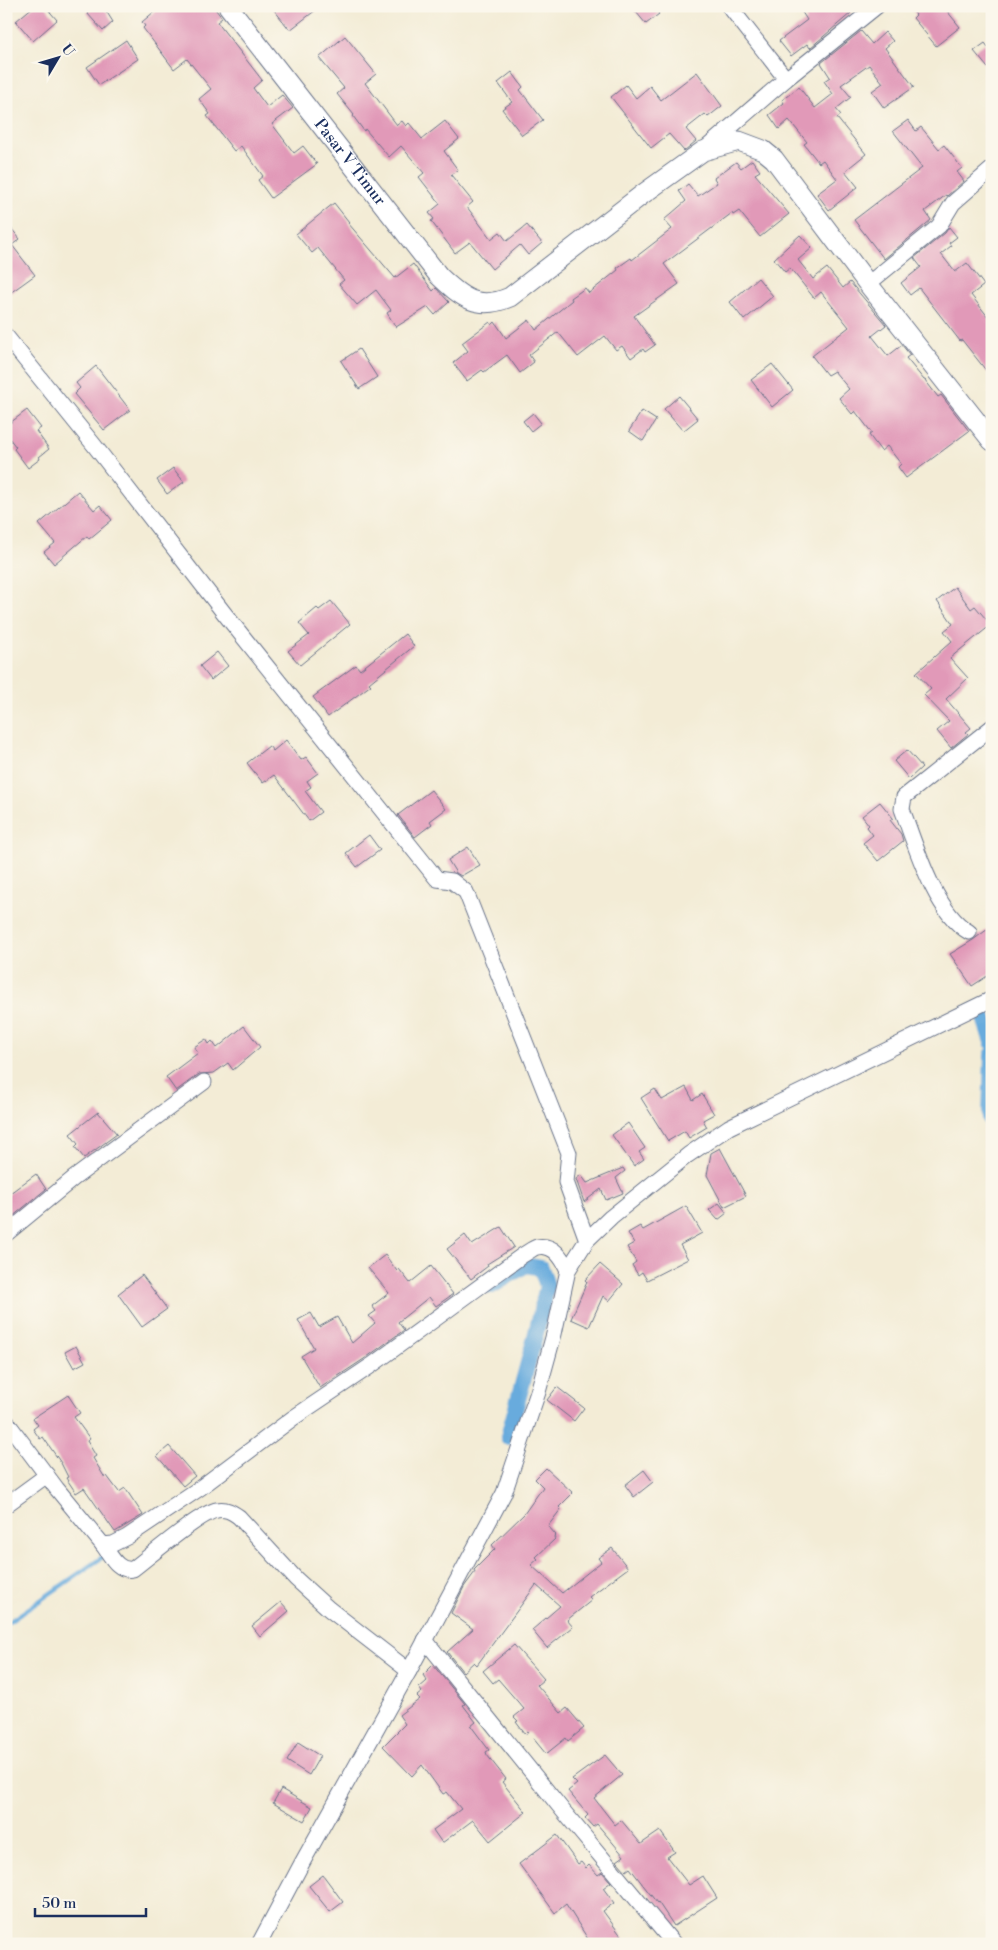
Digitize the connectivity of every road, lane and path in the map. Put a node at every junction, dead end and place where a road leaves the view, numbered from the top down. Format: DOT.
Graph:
graph roads {
  1 [pos="228,6"];
  2 [pos="729,6"];
  3 [pos="877,6"];
  4 [pos="786,79"];
  5 [pos="703,151"];
  6 [pos="992,169"];
  7 [pos="868,284"];
  8 [pos="6,336"];
  9 [pos="992,441"];
  10 [pos="992,727"];
  11 [pos="969,932"];
  12 [pos="992,999"];
  13 [pos="204,1082"];
  14 [pos="6,1234"];
  15 [pos="587,1240"];
  16 [pos="568,1270"];
  17 [pos="6,1421"];
  18 [pos="47,1475"];
  19 [pos="6,1505"];
  20 [pos="105,1548"];
  21 [pos="424,1640"];
  22 [pos="410,1671"];
  23 [pos="259,1944"];
  24 [pos="674,1944"];
  1 -- 5 [label="street, Pasar V Timur"];
  2 -- 4 [label="street"];
  3 -- 4 [label="street"];
  4 -- 5 [label="street"];
  5 -- 7 [label="street"];
  6 -- 7 [label="street"];
  7 -- 9 [label="street"];
  8 -- 15 [label="street"];
  10 -- 11 [label="street"];
  12 -- 15 [label="street"];
  13 -- 14 [label="street"];
  15 -- 16 [label="street"];
  16 -- 20 [label="street"];
  16 -- 21 [label="street"];
  17 -- 18 [label="street"];
  18 -- 19 [label="street"];
  18 -- 20 [label="street"];
  20 -- 22 [label="street"];
  21 -- 22 [label="street"];
  21 -- 24 [label="street"];
  22 -- 23 [label="street"];
}
